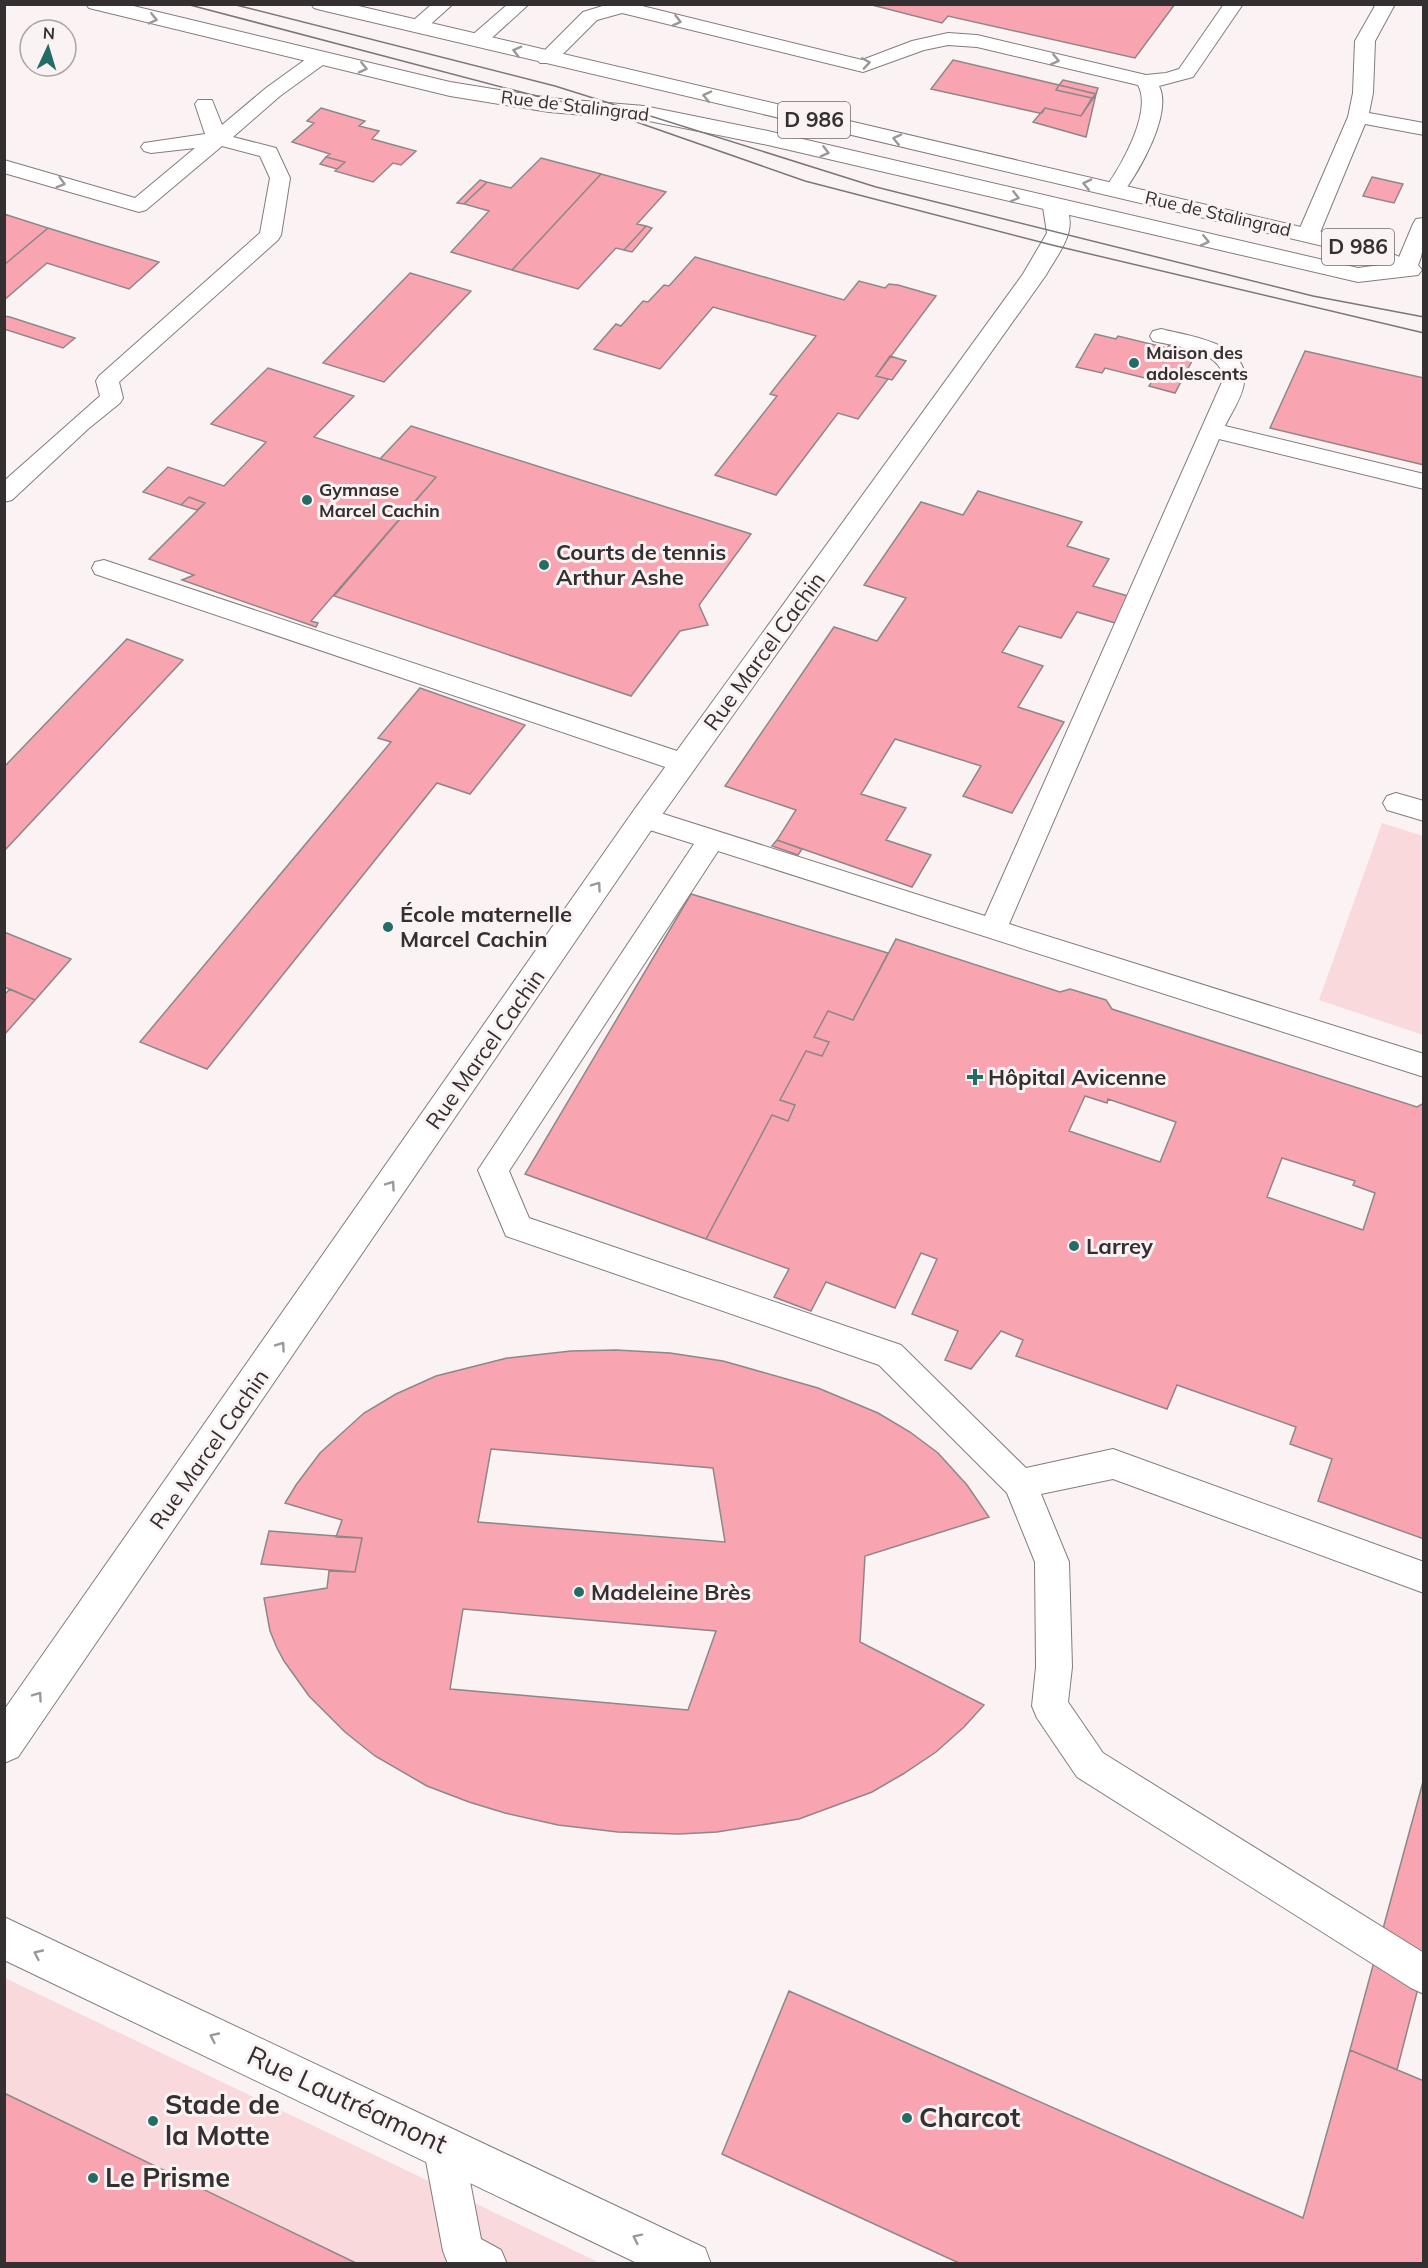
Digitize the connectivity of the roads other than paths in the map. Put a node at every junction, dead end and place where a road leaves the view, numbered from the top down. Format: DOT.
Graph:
graph roads {
  1 [pos="96,4"];
  2 [pos="321,4"];
  3 [pos="444,4"];
  4 [pos="520,4"];
  5 [pos="1234,4"];
  6 [pos="1386,4"];
  7 [pos="417,26"];
  8 [pos="477,41"];
  9 [pos="320,58"];
  10 [pos="547,59"];
  11 [pos="1146,81"];
  12 [pos="205,104"];
  13 [pos="1358,117"];
  14 [pos="1424,129"];
  15 [pos="217,139"];
  16 [pos="4,146"];
  17 [pos="151,147"];
  18 [pos="59,161"];
  19 [pos="4,166"];
  20 [pos="1028,170"];
  21 [pos="135,184"];
  22 [pos="156,190"];
  23 [pos="1115,190"];
  24 [pos="1055,207"];
  25 [pos="1424,224"];
  26 [pos="1308,235"];
  27 [pos="1414,271"];
  28 [pos="1161,336"];
  29 [pos="1211,430"];
  30 [pos="1424,482"];
  31 [pos="4,495"];
  32 [pos="104,568"];
  33 [pos="683,763"];
  34 [pos="1396,803"];
  35 [pos="1424,811"];
  36 [pos="644,818"];
  37 [pos="711,840"];
  38 [pos="993,929"];
  39 [pos="1424,1066"];
  40 [pos="1020,1484"];
  41 [pos="1424,1578"];
  42 [pos="4,1744"];
  43 [pos="4,1938"];
  44 [pos="1424,1975"];
  45 [pos="443,2145"];
  46 [pos="487,2264"];
  47 [pos="689,2264"];
  1 -- 9 [label="main road, Rue de Stalingrad / D 986, one-way"];
  2 -- 7 [label="main road, Rue de Stalingrad / D 986"];
  3 -- 7 [label="lane"];
  4 -- 8 [label="lane"];
  5 -- 11 [label="lane"];
  6 -- 13 [label="lane"];
  7 -- 8 [label="main road, Rue de Stalingrad / D 986"];
  10 -- 8 [label="main road, Rue de Stalingrad / D 986, one-way"];
  9 -- 15 [label="lane"];
  9 -- 24 [label="main road, Rue de Stalingrad / D 986, one-way"];
  10 -- 11 [label="lane, one-way"];
  20 -- 10 [label="main road, Rue de Stalingrad / D 986, one-way"];
  11 -- 23 [label="lane"];
  12 -- 15 [label="lane"];
  13 -- 14 [label="lane"];
  13 -- 26 [label="lane"];
  15 -- 17 [label="lane"];
  15 -- 22 [label="lane"];
  15 -- 31 [label="lane"];
  16 -- 18 [label="lane"];
  19 -- 22 [label="lane, one-way"];
  23 -- 20 [label="main road, Rue de Stalingrad / D 986, one-way"];
  20 -- 24 [label="main road"];
  21 -- 22 [label="lane"];
  23 -- 26 [label="main road, Rue de Stalingrad / D 986"];
  24 -- 27 [label="main road, Rue de Stalingrad / D 986, one-way"];
  24 -- 33 [label="main road, Rue Marcel Cachin"];
  25 -- 27 [label="lane"];
  26 -- 27 [label="main road, Rue de Stalingrad / D 986"];
  28 -- 29 [label="lane"];
  29 -- 30 [label="lane"];
  29 -- 38 [label="lane"];
  32 -- 33 [label="lane"];
  33 -- 36 [label="main road, Rue Marcel Cachin"];
  34 -- 35 [label="lane"];
  36 -- 37 [label="lane"];
  42 -- 36 [label="main road, Rue Marcel Cachin, one-way"];
  37 -- 38 [label="lane"];
  37 -- 40 [label="lane"];
  38 -- 39 [label="lane"];
  40 -- 41 [label="lane"];
  40 -- 44 [label="lane"];
  45 -- 43 [label="main road, Rue Lautréamont, one-way"];
  45 -- 46 [label="lane"];
  47 -- 45 [label="main road, Rue Lautréamont, one-way"];
}
